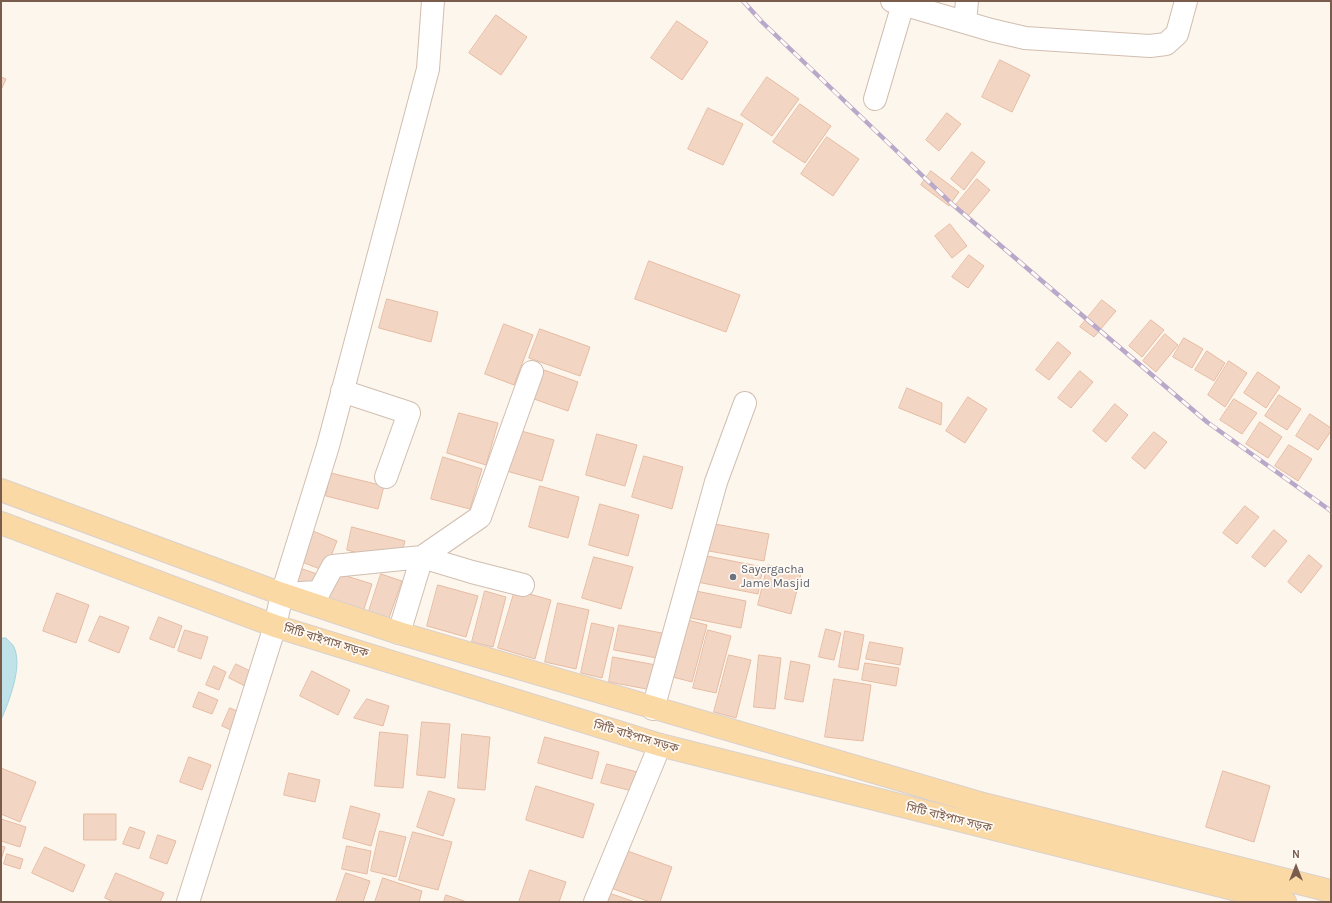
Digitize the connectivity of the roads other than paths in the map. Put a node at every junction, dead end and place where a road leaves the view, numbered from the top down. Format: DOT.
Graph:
graph roads {
  1 [pos="433,1"];
  2 [pos="1186,1"];
  3 [pos="897,3"];
  4 [pos="966,11"];
  5 [pos="875,99"];
  6 [pos="532,372"];
  7 [pos="342,391"];
  8 [pos="744,403"];
  9 [pos="386,477"];
  10 [pos="1,490"];
  11 [pos="1,523"];
  12 [pos="422,557"];
  13 [pos="523,584"];
  14 [pos="282,594"];
  15 [pos="275,626"];
  16 [pos="399,633"];
  17 [pos="653,709"];
  18 [pos="660,745"];
  19 [pos="1331,891"];
  20 [pos="188,902"];
  21 [pos="596,902"];
  22 [pos="1285,902"];
  1 -- 7 [label="street"];
  2 -- 4 [label="street"];
  3 -- 4 [label="street"];
  3 -- 5 [label="street"];
  6 -- 12 [label="street"];
  7 -- 9 [label="street"];
  7 -- 14 [label="street"];
  8 -- 17 [label="street"];
  10 -- 14 [label="main road"];
  11 -- 15 [label="main road, সিটি বাইপাস সড়ক"];
  12 -- 13 [label="street"];
  12 -- 14 [label="street"];
  12 -- 16 [label="street"];
  14 -- 15 [label="street"];
  14 -- 16 [label="main road"];
  15 -- 18 [label="main road, সিটি বাইপাস সড়ক"];
  15 -- 20 [label="street"];
  16 -- 17 [label="main road"];
  17 -- 19 [label="main road"];
  18 -- 21 [label="street"];
  18 -- 22 [label="main road, সিটি বাইপাস সড়ক"];
}
